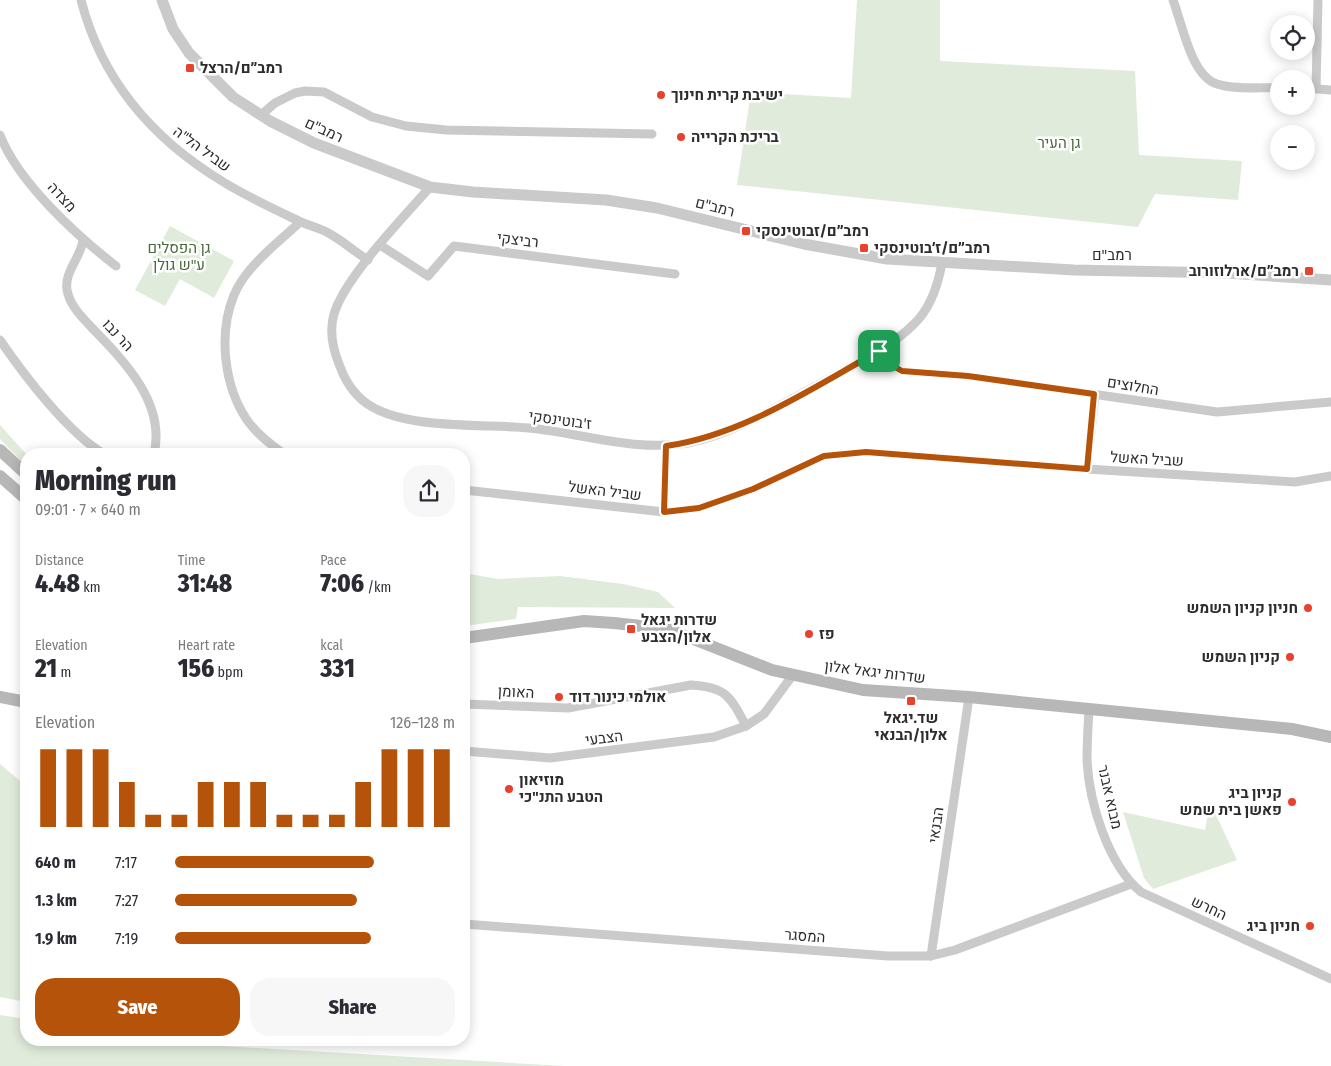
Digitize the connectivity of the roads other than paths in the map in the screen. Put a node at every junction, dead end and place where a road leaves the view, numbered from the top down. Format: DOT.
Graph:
graph roads {
  1 [pos="81,0"];
  2 [pos="162,0"];
  3 [pos="1173,0"];
  4 [pos="1318,0"];
  5 [pos="1312,70"];
  6 [pos="1270,87"];
  7 [pos="1315,89"];
  8 [pos="1331,90"];
  9 [pos="261,115"];
  10 [pos="652,134"];
  11 [pos="0,135"];
  12 [pos="430,187"];
  13 [pos="300,222"];
  14 [pos="82,240"];
  15 [pos="380,244"];
  16 [pos="368,260"];
  17 [pos="942,263"];
  18 [pos="116,266"];
  19 [pos="674,274"];
  20 [pos="1331,280"];
  21 [pos="0,340"];
  22 [pos="879,351"];
  23 [pos="1094,394"];
  24 [pos="1331,402"];
  25 [pos="666,446"];
  26 [pos="96,448"];
  27 [pos="154,448"];
  28 [pos="275,448"];
  29 [pos="0,450"];
  30 [pos="20,468"];
  31 [pos="1087,469"];
  32 [pos="0,476"];
  33 [pos="1331,476"];
  34 [pos="470,491"];
  35 [pos="20,493"];
  36 [pos="664,512"];
  37 [pos="470,637"];
  38 [pos="792,676"];
  39 [pos="0,697"];
  40 [pos="969,698"];
  41 [pos="20,701"];
  42 [pos="470,704"];
  43 [pos="1089,710"];
  44 [pos="746,726"];
  45 [pos="1331,728"];
  46 [pos="1292,730"];
  47 [pos="1331,736"];
  48 [pos="470,751"];
  49 [pos="1131,884"];
  50 [pos="470,924"];
  51 [pos="931,956"];
  52 [pos="1331,979"];
  1 -- 13 [label="street, שביל הל\"ה"];
  2 -- 9 [label="street, רמב\"ם"];
  3 -- 6 [label="street"];
  4 -- 5 [label="street"];
  7 -- 8 [label="street"];
  9 -- 10 [label="street"];
  9 -- 12 [label="street, רמב\"ם"];
  11 -- 14 [label="street, מצדה"];
  12 -- 15 [label="street, ז'בוטינסקי"];
  12 -- 17 [label="street, רמב\"ם"];
  13 -- 16 [label="street, שביל הל\"ה"];
  13 -- 28 [label="street"];
  14 -- 18 [label="street, מצדה"];
  14 -- 27 [label="street, הר נבו"];
  15 -- 16 [label="street, ז'בוטינסקי"];
  15 -- 19 [label="street, רביצקי"];
  16 -- 25 [label="street, ז'בוטינסקי"];
  17 -- 20 [label="street, רמב\"ם"];
  17 -- 22 [label="street, ז'בוטינסקי"];
  21 -- 26 [label="street"];
  22 -- 23 [label="street, החלוצים"];
  22 -- 25 [label="street, ז'בוטינסקי"];
  23 -- 24 [label="street, החלוצים"];
  23 -- 31 [label="street"];
  25 -- 36 [label="street"];
  29 -- 30 [label="main road"];
  31 -- 33 [label="street, שביל האשל"];
  31 -- 36 [label="street, שביל האשל"];
  32 -- 35 [label="main road"];
  34 -- 36 [label="street, שביל האשל"];
  37 -- 38 [label="main road, שדרות יגאל אלון"];
  38 -- 40 [label="main road, שדרות יגאל אלון"];
  38 -- 44 [label="street"];
  39 -- 41 [label="main road"];
  40 -- 43 [label="main road, שדרות יגאל אלון"];
  40 -- 51 [label="street, הבנאי"];
  42 -- 44 [label="street, האומן"];
  43 -- 46 [label="main road, שדרות יגאל אלון"];
  43 -- 49 [label="street, מבוא אבנר"];
  44 -- 48 [label="street, הצבעי"];
  45 -- 46 [label="main road, שדרות יגאל אלון"];
  46 -- 47 [label="main road, שדרות יגאל אלון"];
  49 -- 51 [label="street, המסגר"];
  49 -- 52 [label="street, החרש"];
  50 -- 51 [label="street, המסגר"];
}
